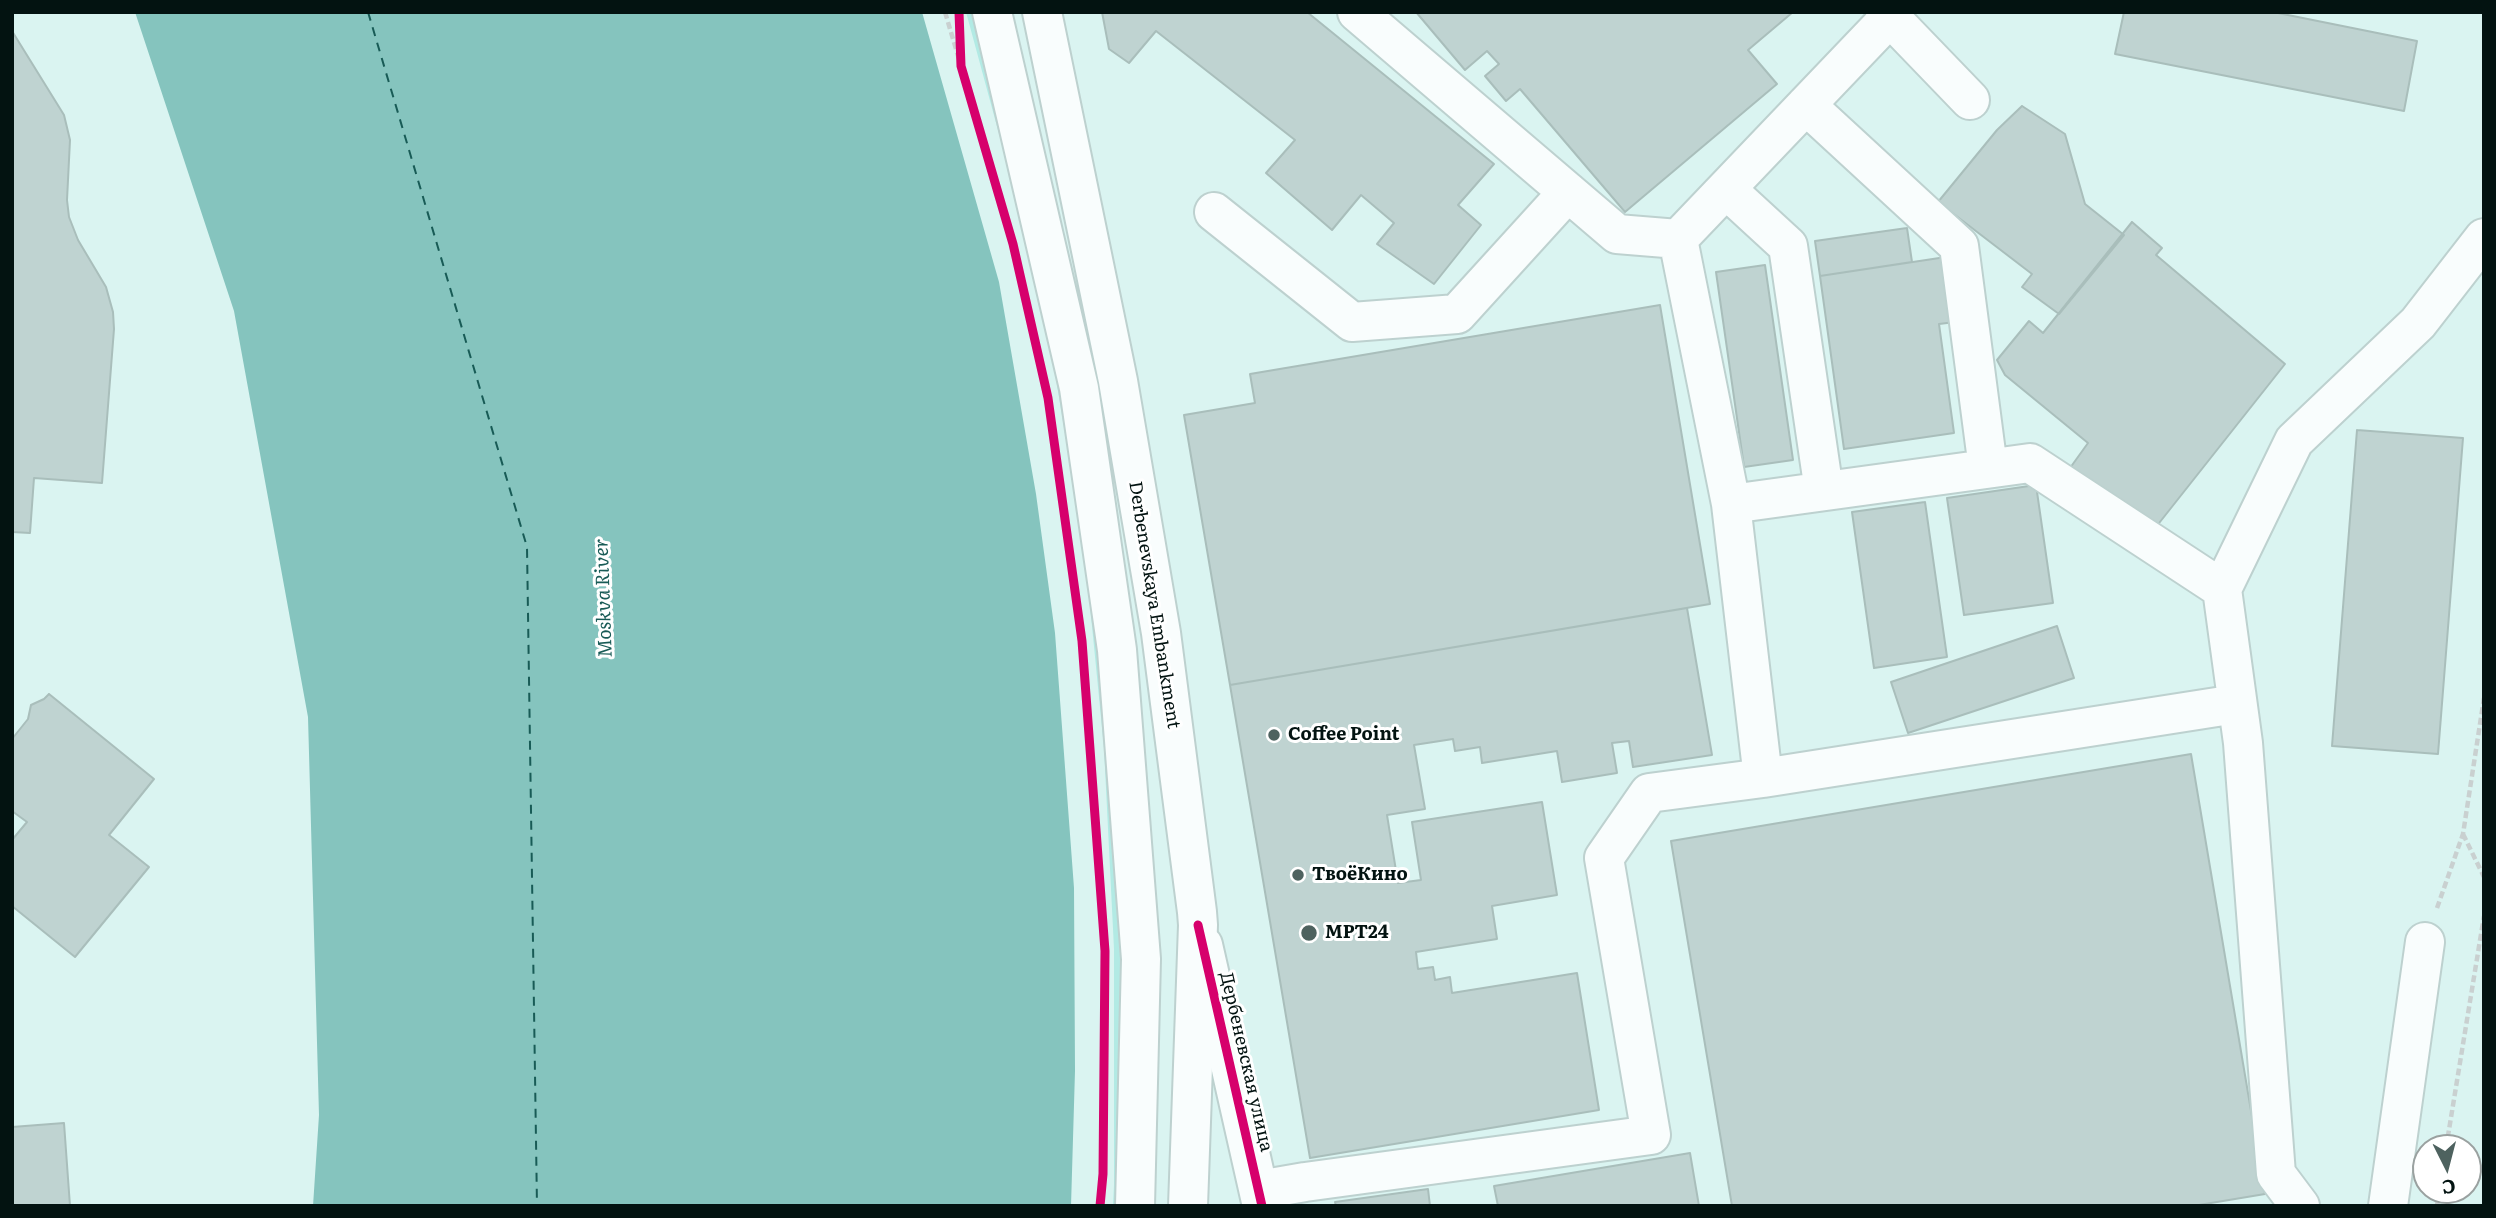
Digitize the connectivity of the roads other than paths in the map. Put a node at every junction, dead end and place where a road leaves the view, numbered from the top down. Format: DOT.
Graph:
graph roads {
  1 [pos="1042,12"];
  2 [pos="1357,12"];
  3 [pos="1888,15"];
  4 [pos="976,19"];
  5 [pos="1970,100"];
  6 [pos="1806,105"];
  7 [pos="1726,189"];
  8 [pos="1568,192"];
  9 [pos="1214,212"];
  10 [pos="2484,238"];
  11 [pos="1678,239"];
  12 [pos="1988,468"];
  13 [pos="1824,491"];
  14 [pos="1731,504"];
  15 [pos="2222,589"];
  16 [pos="2236,704"];
  17 [pos="1763,778"];
  18 [pos="1198,925"];
  19 [pos="2425,942"];
  20 [pos="1261,1198"];
  21 [pos="1135,1206"];
  22 [pos="1188,1206"];
  23 [pos="2300,1206"];
  24 [pos="2388,1206"];
  1 -- 18 [label="main road, Derbenevskaya Embankment"];
  2 -- 8 [label="main road"];
  3 -- 5 [label="main road"];
  3 -- 6 [label="main road"];
  4 -- 21 [label="main road"];
  6 -- 7 [label="main road"];
  6 -- 12 [label="main road"];
  7 -- 11 [label="main road"];
  7 -- 13 [label="main road"];
  8 -- 9 [label="main road"];
  8 -- 11 [label="main road"];
  10 -- 15 [label="main road"];
  11 -- 14 [label="main road"];
  12 -- 13 [label="main road"];
  12 -- 15 [label="main road"];
  13 -- 14 [label="main road"];
  14 -- 17 [label="main road"];
  15 -- 16 [label="main road"];
  16 -- 17 [label="main road"];
  16 -- 23 [label="main road"];
  17 -- 20 [label="main road"];
  18 -- 20 [label="main road, Дербеневская улица"];
  18 -- 22 [label="main road, Derbenevskaya Embankment"];
  19 -- 24 [label="main road"];
}
